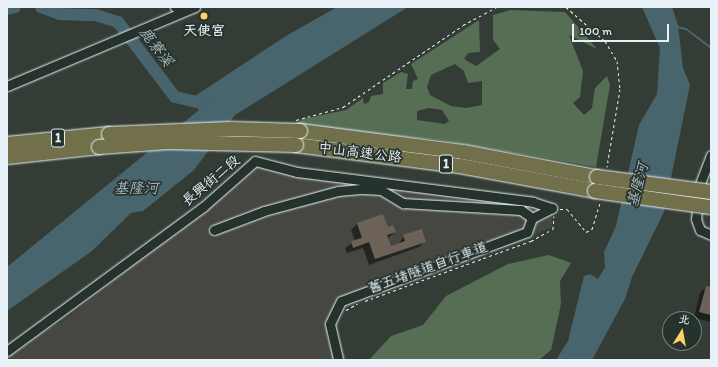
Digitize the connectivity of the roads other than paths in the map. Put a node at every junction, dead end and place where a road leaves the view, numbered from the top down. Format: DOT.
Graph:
graph roads {
  1 [pos="171,7"];
  2 [pos="175,7"];
  3 [pos="193,8"];
  4 [pos="171,18"];
  5 [pos="7,86"];
  6 [pos="7,144"];
  7 [pos="711,155"];
  8 [pos="7,157"];
  9 [pos="711,192"];
  10 [pos="711,207"];
  11 [pos="532,218"];
  12 [pos="214,230"];
  13 [pos="711,235"];
  14 [pos="7,351"];
  15 [pos="338,360"];
  1 -- 4 [label="street"];
  2 -- 3 [label="street"];
  3 -- 4 [label="street"];
  4 -- 5 [label="street"];
  6 -- 9 [label="highway, 中山高速公路 / 1, bridge"];
  7 -- 13 [label="street"];
  8 -- 10 [label="highway, 中山高速公路 / 1, bridge"];
  11 -- 12 [label="street"];
  11 -- 14 [label="street, 長興街二段"];
  11 -- 15 [label="street"];
}
